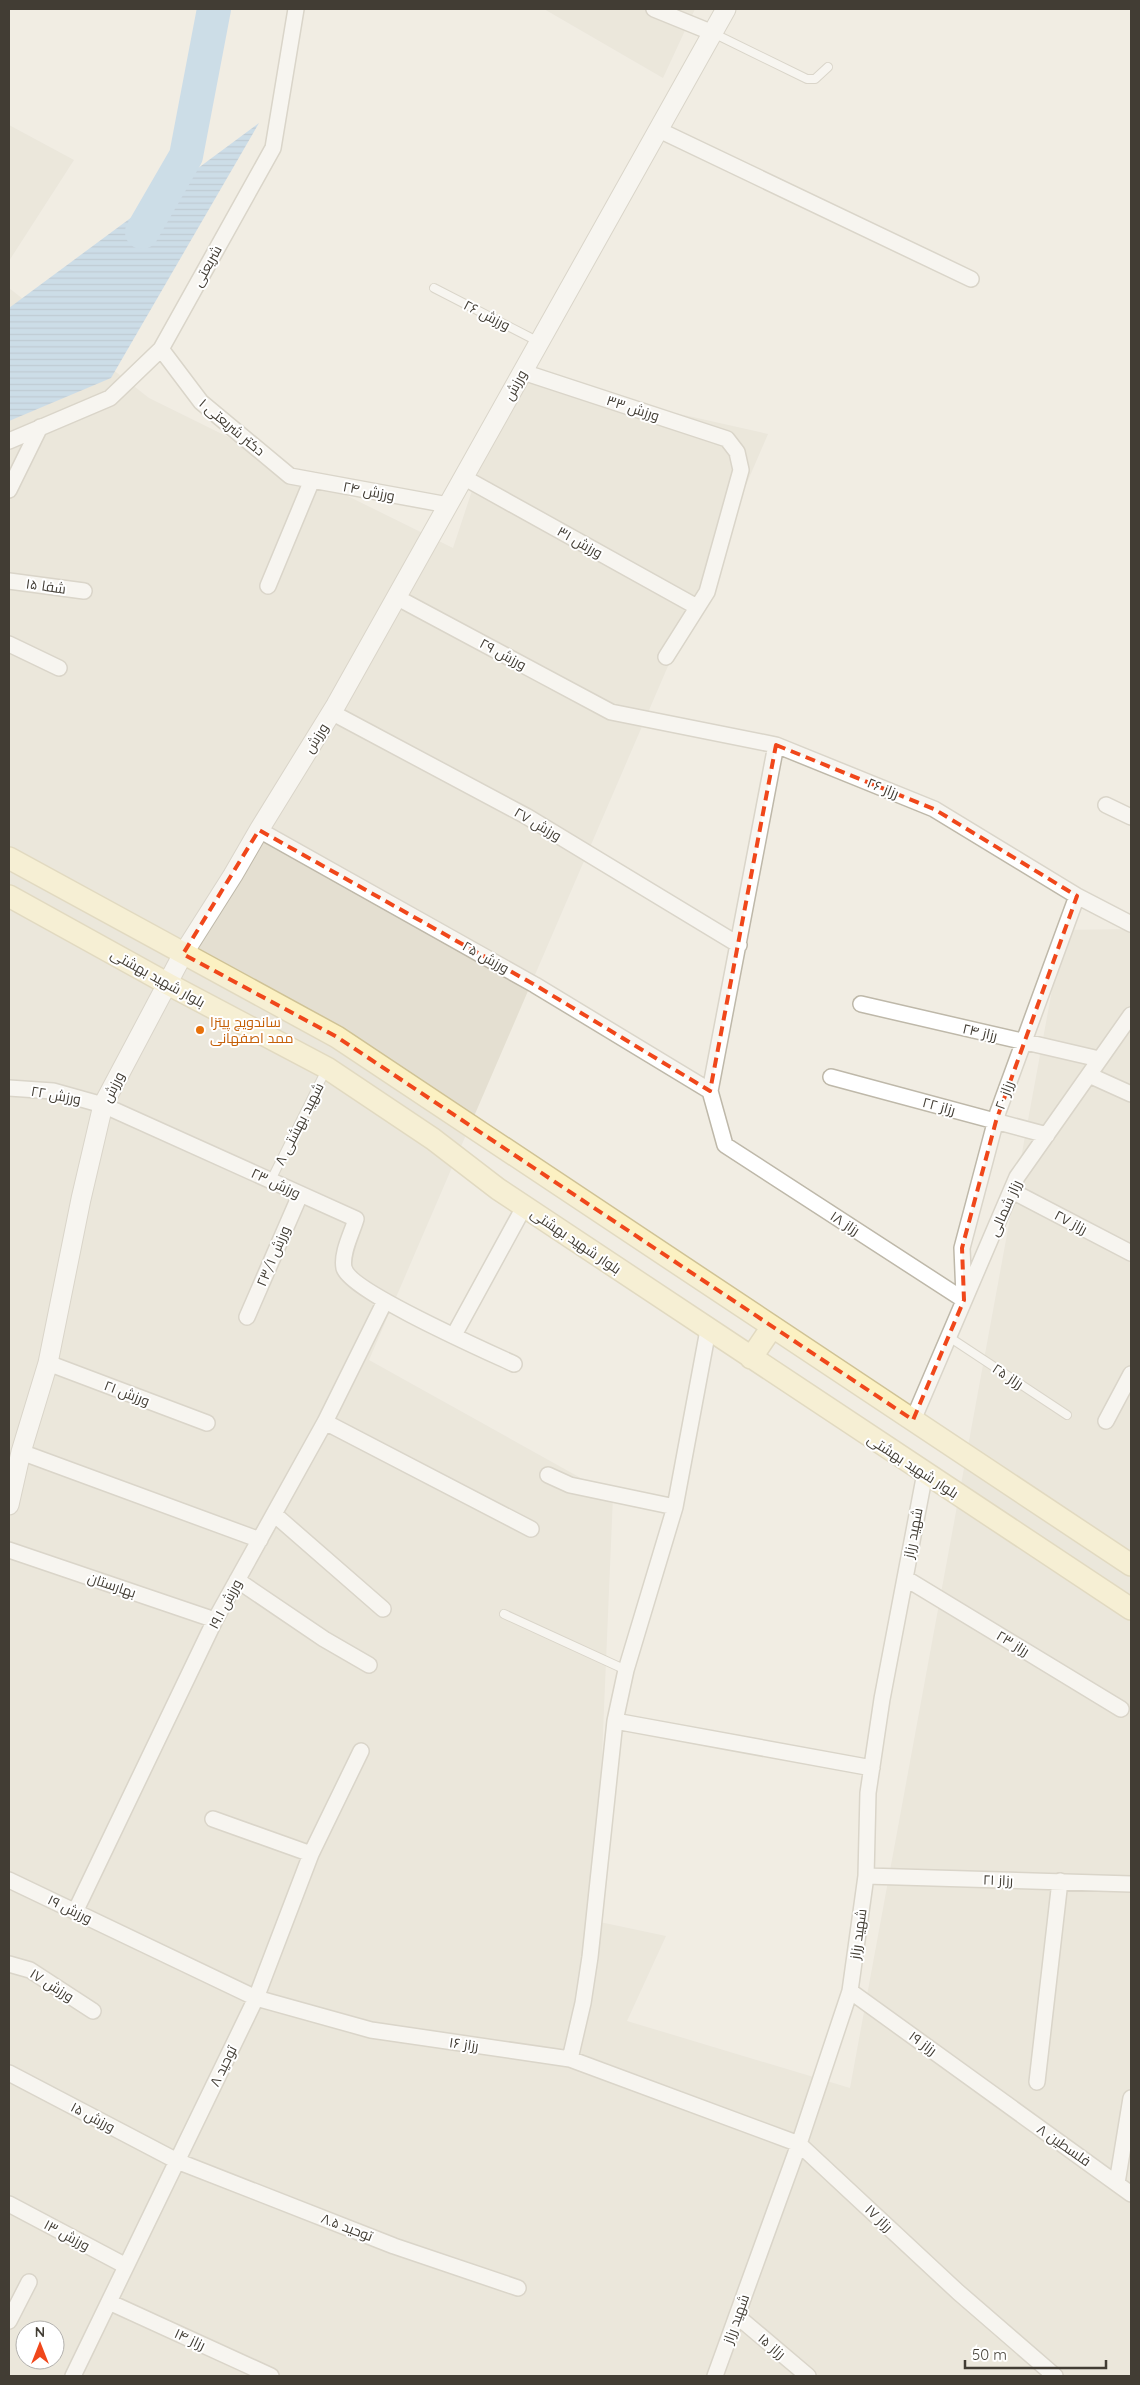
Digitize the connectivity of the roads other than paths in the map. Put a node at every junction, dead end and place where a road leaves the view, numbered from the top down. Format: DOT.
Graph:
graph roads {
  1 [pos="296,9"];
  2 [pos="654,9"];
  3 [pos="726,9"];
  4 [pos="713,33"];
  5 [pos="828,67"];
  6 [pos="659,130"];
  7 [pos="971,278"];
  8 [pos="434,288"];
  9 [pos="539,342"];
  10 [pos="161,349"];
  11 [pos="523,372"];
  12 [pos="40,427"];
  13 [pos="9,441"];
  14 [pos="290,476"];
  15 [pos="464,477"];
  16 [pos="312,480"];
  17 [pos="9,490"];
  18 [pos="448,506"];
  19 [pos="9,581"];
  20 [pos="268,586"];
  21 [pos="84,591"];
  22 [pos="396,597"];
  23 [pos="697,607"];
  24 [pos="9,644"];
  25 [pos="666,657"];
  26 [pos="59,668"];
  27 [pos="332,712"];
  28 [pos="611,712"];
  29 [pos="776,745"];
  30 [pos="1106,805"];
  31 [pos="1131,817"];
  32 [pos="259,830"];
  33 [pos="9,858"];
  34 [pos="9,896"];
  35 [pos="1078,896"];
  36 [pos="1131,924"];
  37 [pos="740,945"];
  38 [pos="183,954"];
  39 [pos="168,984"];
  40 [pos="860,1004"];
  41 [pos="1131,1016"];
  42 [pos="1024,1042"];
  43 [pos="1099,1059"];
  44 [pos="328,1068"];
  45 [pos="1089,1075"];
  46 [pos="831,1077"];
  47 [pos="9,1088"];
  48 [pos="710,1091"];
  49 [pos="1131,1094"];
  50 [pos="103,1105"];
  51 [pos="996,1121"];
  52 [pos="1047,1135"];
  53 [pos="271,1180"];
  54 [pos="1012,1190"];
  55 [pos="300,1194"];
  56 [pos="524,1207"];
  57 [pos="1131,1253"];
  58 [pos="964,1300"];
  59 [pos="384,1301"];
  60 [pos="247,1317"];
  61 [pos="772,1327"];
  62 [pos="708,1330"];
  63 [pos="454,1335"];
  64 [pos="949,1337"];
  65 [pos="751,1358"];
  66 [pos="48,1363"];
  67 [pos="514,1364"];
  68 [pos="1131,1374"];
  69 [pos="1067,1415"];
  70 [pos="913,1420"];
  71 [pos="1106,1421"];
  72 [pos="325,1422"];
  73 [pos="207,1423"];
  74 [pos="21,1452"];
  75 [pos="925,1473"];
  76 [pos="548,1475"];
  77 [pos="9,1505"];
  78 [pos="675,1507"];
  79 [pos="274,1514"];
  80 [pos="531,1529"];
  81 [pos="260,1540"];
  82 [pos="9,1550"];
  83 [pos="1131,1564"];
  84 [pos="905,1578"];
  85 [pos="237,1580"];
  86 [pos="383,1609"];
  87 [pos="1131,1609"];
  88 [pos="504,1614"];
  89 [pos="215,1620"];
  90 [pos="369,1665"];
  91 [pos="626,1670"];
  92 [pos="1121,1709"];
  93 [pos="615,1721"];
  94 [pos="361,1751"];
  95 [pos="872,1768"];
  96 [pos="213,1819"];
  97 [pos="311,1854"];
  98 [pos="866,1876"];
  99 [pos="9,1880"];
  100 [pos="1060,1882"];
  101 [pos="1131,1884"];
  102 [pos="75,1912"];
  103 [pos="132,1939"];
  104 [pos="9,1964"];
  105 [pos="850,1991"];
  106 [pos="256,1998"];
  107 [pos="93,2011"];
  108 [pos="570,2059"];
  109 [pos="9,2073"];
  110 [pos="1037,2082"];
  111 [pos="996,2096"];
  112 [pos="1131,2098"];
  113 [pos="799,2144"];
  114 [pos="177,2161"];
  115 [pos="1117,2183"];
  116 [pos="1131,2194"];
  117 [pos="9,2204"];
  118 [pos="126,2266"];
  119 [pos="29,2282"];
  120 [pos="518,2288"];
  121 [pos="109,2302"];
  122 [pos="737,2316"];
  123 [pos="9,2321"];
  124 [pos="73,2376"];
  125 [pos="271,2376"];
  126 [pos="715,2376"];
  127 [pos="808,2376"];
  128 [pos="1055,2376"];
  1 -- 10 [label="street, شریعتی"];
  2 -- 4 [label="street"];
  3 -- 4 [label="street, ورزش"];
  4 -- 5 [label="lane"];
  4 -- 6 [label="street, ورزش"];
  6 -- 7 [label="street"];
  6 -- 9 [label="street, ورزش"];
  8 -- 9 [label="lane, ورزش ۲۶"];
  9 -- 11 [label="street, ورزش"];
  10 -- 12 [label="street, شریعتی"];
  10 -- 14 [label="street, دکتر شریعتی ۱"];
  11 -- 15 [label="street, ورزش"];
  11 -- 23 [label="street, ورزش ۳۳"];
  12 -- 13 [label="street, شریعتی"];
  12 -- 17 [label="street"];
  14 -- 16 [label="street, ورزش ۲۴"];
  15 -- 18 [label="street, ورزش"];
  15 -- 23 [label="street, ورزش ۳۱"];
  16 -- 18 [label="street, ورزش ۲۴"];
  16 -- 20 [label="street"];
  18 -- 22 [label="street, ورزش"];
  19 -- 21 [label="street, شفا ۱۵"];
  22 -- 27 [label="street, ورزش"];
  22 -- 28 [label="street, ورزش ۲۹"];
  23 -- 25 [label="street"];
  24 -- 26 [label="street"];
  27 -- 32 [label="street, ورزش"];
  27 -- 37 [label="street, ورزش ۲۷"];
  28 -- 29 [label="street, رزاز ۲۶"];
  29 -- 35 [label="street, رزاز ۲۶"];
  29 -- 37 [label="street"];
  30 -- 31 [label="street"];
  32 -- 38 [label="street, ورزش"];
  32 -- 48 [label="street, ورزش ۲۵"];
  33 -- 38 [label="main road"];
  34 -- 39 [label="main road, بلوار شهید بهشتی"];
  35 -- 36 [label="street, رزاز ۲۶"];
  35 -- 42 [label="street, رزاز ۲۰"];
  37 -- 48 [label="street"];
  38 -- 39 [label="street, ورزش"];
  38 -- 61 [label="main road"];
  39 -- 44 [label="main road, بلوار شهید بهشتی"];
  39 -- 50 [label="street, ورزش"];
  40 -- 42 [label="street, رزاز ۲۴"];
  41 -- 43 [label="street, رزاز شمالی"];
  42 -- 43 [label="street, رزاز ۲۴"];
  42 -- 51 [label="street, رزاز ۲۰"];
  43 -- 45 [label="street, رزاز شمالی"];
  44 -- 53 [label="lane, شهید بهشتی ۸"];
  44 -- 56 [label="main road, بلوار شهید بهشتی"];
  45 -- 49 [label="street"];
  45 -- 52 [label="street, رزاز شمالی"];
  46 -- 51 [label="street, رزاز ۲۲"];
  47 -- 50 [label="street, ورزش ۲۲"];
  48 -- 58 [label="street, رزاز ۱۸"];
  50 -- 53 [label="street, ورزش ۲۳"];
  50 -- 66 [label="street, ورزش"];
  51 -- 52 [label="street, رزاز ۲۲"];
  51 -- 58 [label="street, رزاز ۲۰"];
  52 -- 54 [label="street, رزاز شمالی"];
  53 -- 55 [label="street, ورزش ۲۳"];
  54 -- 57 [label="street, رزاز ۲۷"];
  54 -- 58 [label="street, رزاز شمالی"];
  55 -- 59 [label="street, ورزش ۲۳"];
  55 -- 60 [label="street, ورزش ۲۳/۱"];
  56 -- 62 [label="main road, بلوار شهید بهشتی"];
  56 -- 63 [label="street"];
  58 -- 64 [label="street, رزاز شمالی"];
  59 -- 63 [label="street"];
  59 -- 72 [label="street, ورزش ۱۹.۱"];
  61 -- 65 [label="main road"];
  61 -- 70 [label="main road"];
  62 -- 65 [label="main road, بلوار شهید بهشتی"];
  62 -- 78 [label="street"];
  63 -- 67 [label="street"];
  64 -- 69 [label="lane, رزاز ۲۵"];
  64 -- 70 [label="street, رزاز شمالی"];
  65 -- 75 [label="main road, بلوار شهید بهشتی"];
  66 -- 73 [label="street, ورزش ۲۱"];
  66 -- 74 [label="street, ورزش"];
  68 -- 71 [label="street"];
  70 -- 83 [label="main road"];
  72 -- 79 [label="street, ورزش ۱۹.۱"];
  72 -- 80 [label="street"];
  74 -- 77 [label="street, ورزش"];
  74 -- 81 [label="street"];
  75 -- 84 [label="street, شهید رزاز"];
  75 -- 87 [label="main road, بلوار شهید بهشتی"];
  76 -- 78 [label="street"];
  78 -- 91 [label="street"];
  79 -- 81 [label="street, ورزش ۱۹.۱"];
  79 -- 86 [label="street"];
  81 -- 85 [label="street, ورزش ۱۹.۱"];
  82 -- 89 [label="street, بهارستان"];
  84 -- 92 [label="street, رزاز ۲۳"];
  84 -- 95 [label="street, شهید رزاز"];
  85 -- 89 [label="street, ورزش ۱۹.۱"];
  85 -- 90 [label="street"];
  88 -- 91 [label="lane"];
  89 -- 102 [label="street, ورزش ۱۹.۱"];
  91 -- 93 [label="street"];
  93 -- 95 [label="street"];
  93 -- 108 [label="street"];
  94 -- 97 [label="street, توحید ۸"];
  95 -- 98 [label="street, شهید رزاز"];
  96 -- 97 [label="street"];
  97 -- 106 [label="street, توحید ۸"];
  98 -- 100 [label="street, رزاز ۲۱"];
  98 -- 105 [label="street, شهید رزاز"];
  99 -- 102 [label="street, ورزش ۱۹"];
  100 -- 101 [label="street, رزاز ۲۱"];
  100 -- 110 [label="street"];
  102 -- 103 [label="street, ورزش ۱۹"];
  103 -- 106 [label="street, رزاز ۱۶"];
  104 -- 107 [label="street, ورزش ۱۷"];
  105 -- 111 [label="street, رزاز ۱۹"];
  105 -- 113 [label="street, شهید رزاز"];
  106 -- 108 [label="street, رزاز ۱۶"];
  106 -- 114 [label="street, توحید ۸"];
  108 -- 113 [label="street, رزاز ۱۶"];
  109 -- 114 [label="street, ورزش ۱۵"];
  111 -- 115 [label="street, فلسطین ۸"];
  112 -- 115 [label="street"];
  113 -- 122 [label="street, شهید رزاز"];
  113 -- 128 [label="street, رزاز ۱۷"];
  114 -- 118 [label="street, توحید ۸"];
  114 -- 120 [label="street, توحید ۸.۵"];
  115 -- 116 [label="street, فلسطین ۸"];
  117 -- 118 [label="street, ورزش ۱۳"];
  118 -- 121 [label="street, توحید ۸"];
  119 -- 123 [label="street"];
  121 -- 124 [label="street, توحید ۸"];
  121 -- 125 [label="street, رزاز ۱۴"];
  122 -- 126 [label="street, شهید رزاز"];
  122 -- 127 [label="street, رزاز ۱۵"];
}
